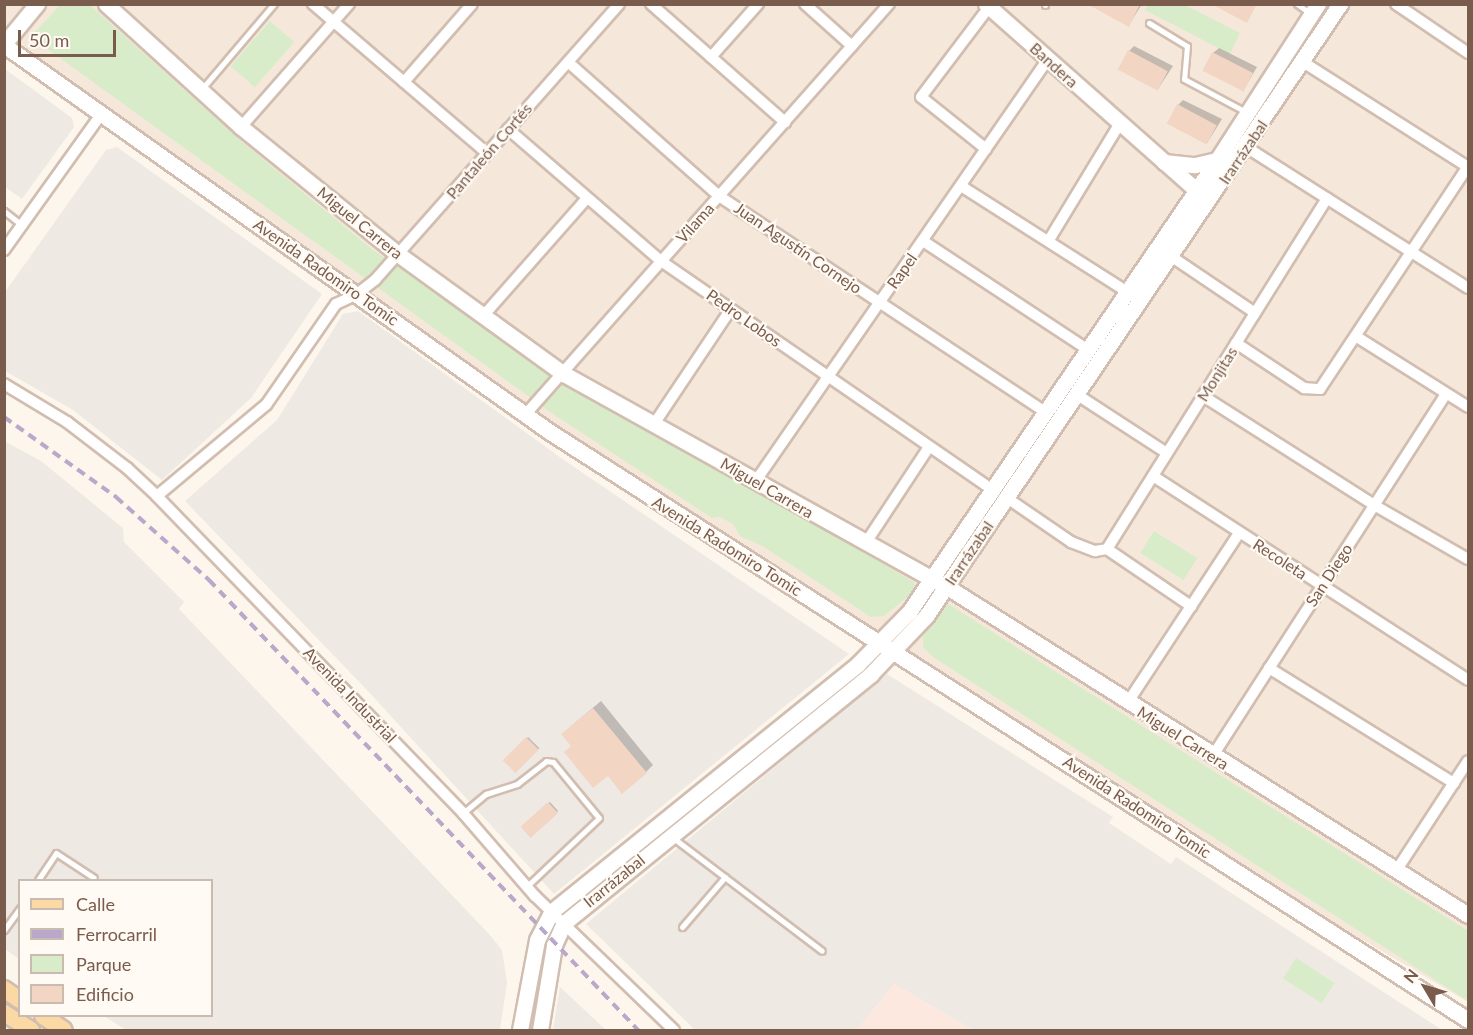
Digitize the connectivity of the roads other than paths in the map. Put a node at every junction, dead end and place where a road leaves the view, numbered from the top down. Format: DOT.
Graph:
graph roads {
  1 [pos="37,4"];
  2 [pos="106,4"];
  3 [pos="274,4"];
  4 [pos="313,4"];
  5 [pos="350,4"];
  6 [pos="472,4"];
  7 [pos="619,4"];
  8 [pos="651,4"];
  9 [pos="758,4"];
  10 [pos="805,4"];
  11 [pos="889,4"];
  12 [pos="1297,4"];
  13 [pos="1340,4"];
  14 [pos="1396,4"];
  15 [pos="987,6"];
  16 [pos="1315,9"];
  17 [pos="334,22"];
  18 [pos="1149,24"];
  19 [pos="4,44"];
  20 [pos="852,46"];
  21 [pos="1468,53"];
  22 [pos="711,57"];
  23 [pos="1048,59"];
  24 [pos="568,62"];
  25 [pos="1303,62"];
  26 [pos="404,82"];
  27 [pos="200,90"];
  28 [pos="102,113"];
  29 [pos="1248,113"];
  30 [pos="785,122"];
  31 [pos="1120,123"];
  32 [pos="241,127"];
  33 [pos="508,129"];
  34 [pos="1246,147"];
  35 [pos="986,149"];
  36 [pos="488,153"];
  37 [pos="1217,160"];
  38 [pos="1163,162"];
  39 [pos="1468,167"];
  40 [pos="961,186"];
  41 [pos="1195,190"];
  42 [pos="719,196"];
  43 [pos="587,198"];
  44 [pos="1327,198"];
  45 [pos="1210,200"];
  46 [pos="4,211"];
  47 [pos="22,225"];
  48 [pos="1049,240"];
  49 [pos="923,241"];
  50 [pos="4,250"];
  51 [pos="1412,252"];
  52 [pos="398,254"];
  53 [pos="1172,257"];
  54 [pos="661,261"];
  55 [pos="1468,288"];
  56 [pos="1126,291"];
  57 [pos="357,294"];
  58 [pos="879,302"];
  59 [pos="731,309"];
  60 [pos="1255,313"];
  61 [pos="484,315"];
  62 [pos="1357,337"];
  63 [pos="1236,343"];
  64 [pos="1087,349"];
  65 [pos="564,374"];
  66 [pos="828,377"];
  67 [pos="4,384"];
  68 [pos="1076,394"];
  69 [pos="1446,394"];
  70 [pos="1203,396"];
  71 [pos="1468,407"];
  72 [pos="1045,412"];
  73 [pos="525,415"];
  74 [pos="654,424"];
  75 [pos="929,447"];
  76 [pos="1167,453"];
  77 [pos="1153,476"];
  78 [pos="755,482"];
  79 [pos="992,489"];
  80 [pos="157,496"];
  81 [pos="1007,498"];
  82 [pos="1374,505"];
  83 [pos="1239,533"];
  84 [pos="865,544"];
  85 [pos="1107,549"];
  86 [pos="1468,558"];
  87 [pos="932,579"];
  88 [pos="947,587"];
  89 [pos="1322,587"];
  90 [pos="1191,606"];
  91 [pos="880,642"];
  92 [pos="895,651"];
  93 [pos="1269,668"];
  94 [pos="1468,681"];
  95 [pos="1128,702"];
  96 [pos="1212,757"];
  97 [pos="1468,761"];
  98 [pos="1454,783"];
  99 [pos="463,813"];
  100 [pos="671,836"];
  101 [pos="1396,871"];
  102 [pos="725,877"];
  103 [pos="93,878"];
  104 [pos="39,879"];
  105 [pos="526,887"];
  106 [pos="18,911"];
  107 [pos="552,912"];
  108 [pos="1468,915"];
  109 [pos="12,919"];
  110 [pos="18,922"];
  111 [pos="564,923"];
  112 [pos="682,927"];
  113 [pos="4,930"];
  114 [pos="822,951"];
  115 [pos="4,989"];
  116 [pos="18,998"];
  117 [pos="4,1013"];
  118 [pos="44,1017"];
  119 [pos="1468,1020"];
  120 [pos="31,1030"];
  121 [pos="64,1030"];
  122 [pos="520,1030"];
  123 [pos="540,1030"];
  124 [pos="674,1030"];
  1 -- 19 [label="main road"];
  2 -- 27 [label="main road, Miguel Carrera"];
  3 -- 27 [label="lane"];
  4 -- 17 [label="street"];
  5 -- 17 [label="street"];
  6 -- 26 [label="street"];
  7 -- 24 [label="street, Pantaleón Cortés"];
  8 -- 22 [label="street"];
  9 -- 22 [label="street"];
  10 -- 20 [label="street"];
  11 -- 20 [label="street, Vilama"];
  12 -- 16 [label="lane"];
  13 -- 25 [label="main road, Irarrázabal"];
  14 -- 21 [label="street"];
  15 -- 23 [label="main road, Bandera"];
  15 -- 35 [label="street, Bandera"];
  16 -- 29 [label="main road, Irarrázabal"];
  17 -- 26 [label="street"];
  17 -- 32 [label="street"];
  18 -- 29 [label="lane"];
  19 -- 28 [label="main road, Avenida Radomiro Tomic"];
  20 -- 30 [label="street, Vilama"];
  22 -- 30 [label="street"];
  23 -- 31 [label="main road, Bandera"];
  23 -- 35 [label="street, Rapel"];
  24 -- 33 [label="street, Pantaleón Cortés"];
  24 -- 42 [label="street, Juan Agustín Cornejo"];
  25 -- 34 [label="main road, Irarrázabal"];
  25 -- 39 [label="street"];
  26 -- 36 [label="street"];
  27 -- 32 [label="main road, Miguel Carrera"];
  28 -- 47 [label="street"];
  28 -- 57 [label="main road, Avenida Radomiro Tomic"];
  29 -- 37 [label="main road, Irarrázabal"];
  30 -- 42 [label="street, Vilama"];
  31 -- 38 [label="main road, Bandera"];
  31 -- 48 [label="street"];
  32 -- 52 [label="main road, Miguel Carrera"];
  33 -- 36 [label="street, Pantaleón Cortés"];
  33 -- 43 [label="street, Pedro Lobos"];
  34 -- 44 [label="street"];
  34 -- 45 [label="main road, Irarrázabal"];
  35 -- 40 [label="street, Rapel"];
  36 -- 52 [label="street, Pantaleón Cortés"];
  37 -- 38 [label="main road"];
  37 -- 41 [label="main road, Irarrázabal"];
  38 -- 41 [label="main road, Bandera"];
  39 -- 51 [label="street"];
  40 -- 48 [label="street"];
  40 -- 49 [label="street, Rapel"];
  41 -- 45 [label="main road, Bandera"];
  41 -- 56 [label="main road, Irarrázabal"];
  42 -- 54 [label="street, Vilama"];
  42 -- 58 [label="street, Juan Agustín Cornejo"];
  43 -- 54 [label="street, Pedro Lobos"];
  43 -- 61 [label="street"];
  44 -- 51 [label="street"];
  44 -- 60 [label="street, Monjitas"];
  45 -- 53 [label="main road, Irarrázabal"];
  46 -- 47 [label="lane"];
  47 -- 50 [label="street"];
  48 -- 56 [label="street"];
  49 -- 58 [label="street, Rapel"];
  49 -- 64 [label="street"];
  51 -- 55 [label="street"];
  51 -- 62 [label="street"];
  52 -- 57 [label="street, Pantaleón Cortés"];
  52 -- 61 [label="main road, Miguel Carrera"];
  53 -- 60 [label="street"];
  53 -- 68 [label="main road, Irarrázabal"];
  54 -- 59 [label="street, Pedro Lobos"];
  54 -- 65 [label="street, Vilama"];
  56 -- 64 [label="main road, Irarrázabal"];
  57 -- 73 [label="main road, Avenida Radomiro Tomic"];
  57 -- 80 [label="street, Pantaleón Cortés"];
  58 -- 66 [label="street, Rapel"];
  58 -- 72 [label="street, Juan Agustín Cornejo"];
  59 -- 66 [label="street, Pedro Lobos"];
  59 -- 74 [label="street"];
  60 -- 63 [label="street, Monjitas"];
  61 -- 65 [label="main road, Miguel Carrera"];
  62 -- 63 [label="street"];
  62 -- 69 [label="street"];
  63 -- 70 [label="street, Monjitas"];
  64 -- 72 [label="main road, Irarrázabal"];
  65 -- 73 [label="street, Vilama"];
  65 -- 74 [label="main road, Miguel Carrera"];
  66 -- 75 [label="street, Pedro Lobos"];
  66 -- 78 [label="street, Rapel"];
  67 -- 80 [label="street, Avenida Industrial"];
  68 -- 76 [label="street"];
  68 -- 81 [label="main road, Irarrázabal"];
  69 -- 71 [label="street"];
  69 -- 82 [label="street, San Diego"];
  70 -- 76 [label="street, Monjitas"];
  70 -- 82 [label="street"];
  72 -- 79 [label="main road, Irarrázabal"];
  73 -- 91 [label="main road, Avenida Radomiro Tomic"];
  74 -- 78 [label="main road, Miguel Carrera"];
  75 -- 79 [label="street, Pedro Lobos"];
  75 -- 84 [label="street"];
  76 -- 77 [label="street, Monjitas"];
  77 -- 83 [label="street, Recoleta"];
  77 -- 85 [label="street, Monjitas"];
  78 -- 84 [label="main road, Miguel Carrera"];
  79 -- 87 [label="main road, Irarrázabal"];
  80 -- 99 [label="street, Avenida Industrial"];
  81 -- 85 [label="street"];
  81 -- 88 [label="main road, Irarrázabal"];
  82 -- 86 [label="street"];
  82 -- 89 [label="street, San Diego"];
  83 -- 89 [label="street, Recoleta"];
  83 -- 90 [label="street"];
  84 -- 87 [label="main road, Miguel Carrera"];
  85 -- 90 [label="street"];
  87 -- 88 [label="main road, Miguel Carrera"];
  87 -- 91 [label="main road, Irarrázabal"];
  88 -- 92 [label="main road, Irarrázabal"];
  88 -- 95 [label="main road, Miguel Carrera"];
  89 -- 93 [label="street, San Diego"];
  89 -- 94 [label="street, Recoleta"];
  90 -- 95 [label="street"];
  91 -- 92 [label="main road, Avenida Radomiro Tomic"];
  91 -- 107 [label="main road, Irarrázabal"];
  92 -- 100 [label="main road, Irarrázabal"];
  92 -- 119 [label="main road, Avenida Radomiro Tomic"];
  93 -- 96 [label="street, San Diego"];
  93 -- 98 [label="street"];
  95 -- 96 [label="main road, Miguel Carrera"];
  96 -- 101 [label="main road, Miguel Carrera"];
  97 -- 98 [label="street"];
  98 -- 101 [label="street"];
  99 -- 105 [label="street, Avenida Industrial"];
  99 -- 105 [label="lane"];
  100 -- 102 [label="lane"];
  100 -- 111 [label="main road, Irarrázabal"];
  101 -- 108 [label="main road, Miguel Carrera"];
  102 -- 112 [label="lane"];
  102 -- 114 [label="lane"];
  103 -- 104 [label="lane"];
  105 -- 107 [label="street, Avenida Industrial"];
  106 -- 109 [label="lane"];
  107 -- 111 [label="street, Avenida Industrial"];
  107 -- 122 [label="main road, Irarrázabal"];
  109 -- 110 [label="lane"];
  109 -- 113 [label="lane"];
  111 -- 123 [label="main road, Irarrázabal"];
  111 -- 124 [label="street, Avenida Industrial"];
  115 -- 116 [label="main road"];
  117 -- 120 [label="main road"];
  118 -- 121 [label="main road"];
}
